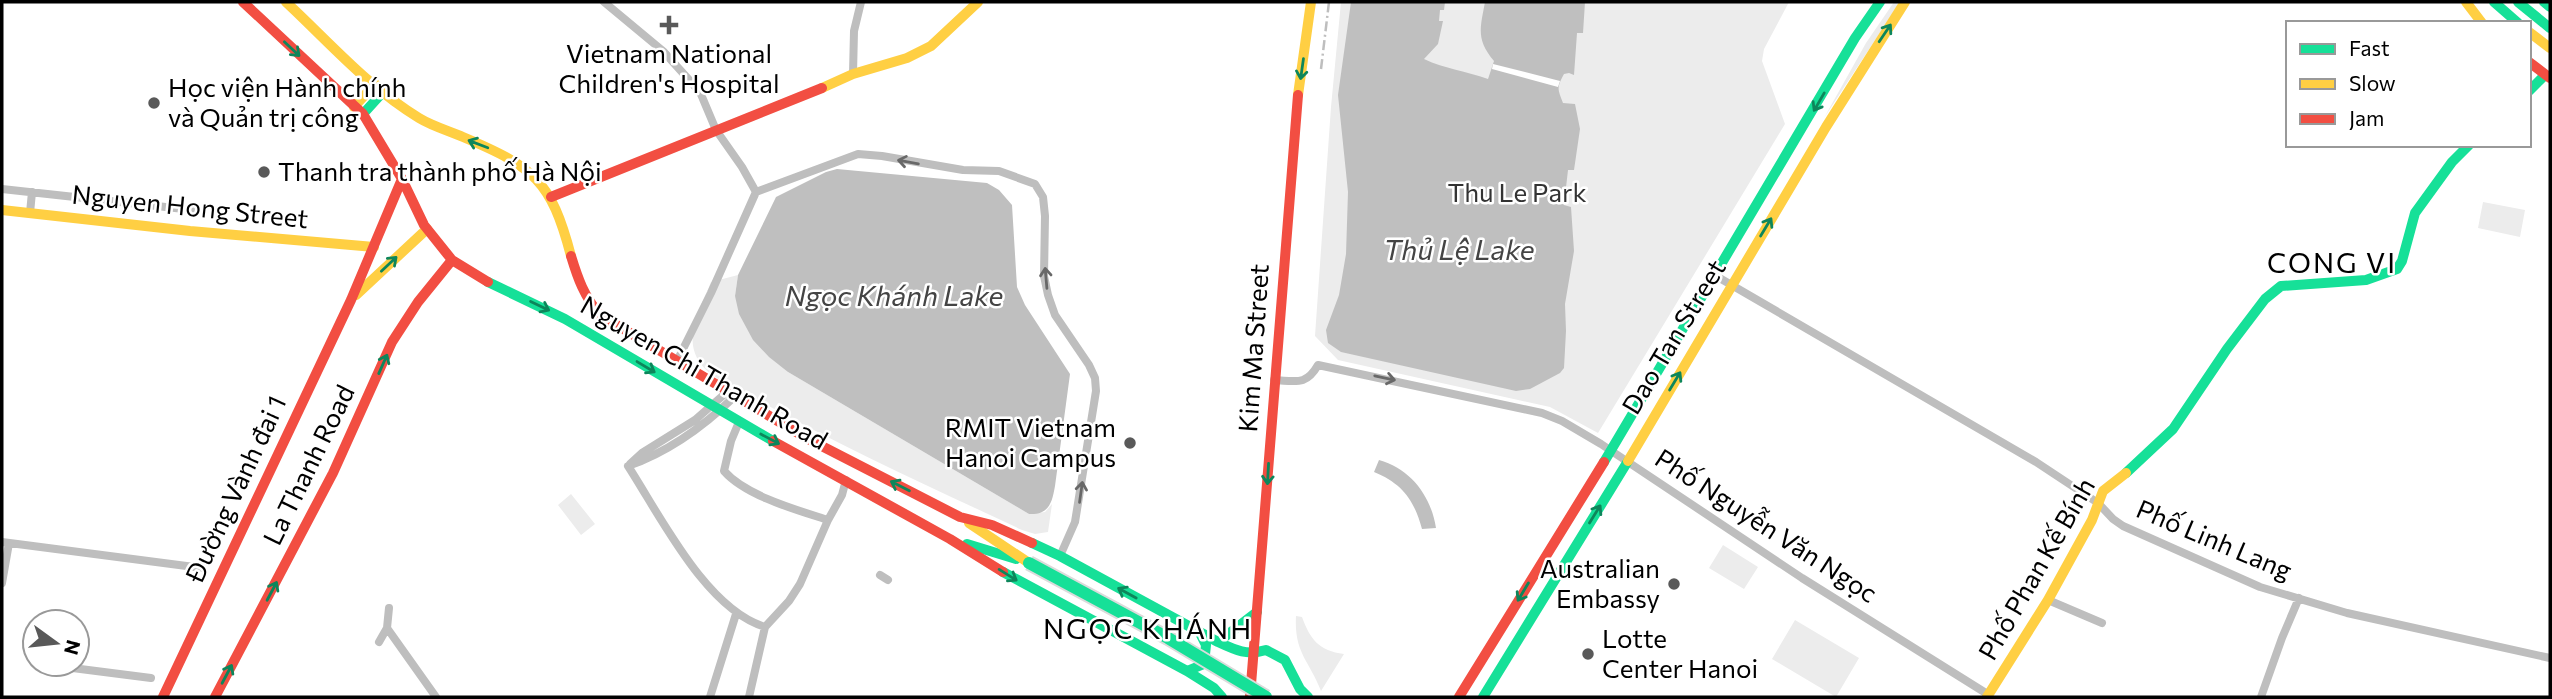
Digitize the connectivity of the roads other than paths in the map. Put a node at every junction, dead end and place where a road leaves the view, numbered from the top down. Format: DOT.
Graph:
graph roads {
  1 [pos="243,2"];
  2 [pos="286,2"];
  3 [pos="604,2"];
  4 [pos="861,2"];
  5 [pos="978,2"];
  6 [pos="1311,2"];
  7 [pos="1880,2"];
  8 [pos="1905,2"];
  9 [pos="2466,2"];
  10 [pos="2494,2"];
  11 [pos="2518,2"];
  12 [pos="2544,2"];
  13 [pos="2550,7"];
  14 [pos="2480,21"];
  15 [pos="2516,21"];
  16 [pos="2550,27"];
  17 [pos="2531,34"];
  18 [pos="2550,48"];
  19 [pos="2531,64"];
  20 [pos="853,74"];
  21 [pos="2548,77"];
  22 [pos="379,88"];
  23 [pos="2531,90"];
  24 [pos="358,111"];
  25 [pos="716,130"];
  26 [pos="2467,147"];
  27 [pos="402,179"];
  28 [pos="2,189"];
  29 [pos="756,191"];
  30 [pos="32,192"];
  31 [pos="551,197"];
  32 [pos="2,210"];
  33 [pos="193,210"];
  34 [pos="30,213"];
  35 [pos="427,229"];
  36 [pos="374,247"];
  37 [pos="452,260"];
  38 [pos="1716,276"];
  39 [pos="1731,285"];
  40 [pos="351,300"];
  41 [pos="600,314"];
  42 [pos="588,332"];
  43 [pos="677,361"];
  44 [pos="1274,380"];
  45 [pos="731,394"];
  46 [pos="715,408"];
  47 [pos="739,422"];
  48 [pos="1611,450"];
  49 [pos="1628,462"];
  50 [pos="846,480"];
  51 [pos="2098,503"];
  52 [pos="960,517"];
  53 [pos="828,520"];
  54 [pos="1564,525"];
  55 [pos="1581,536"];
  56 [pos="950,539"];
  57 [pos="5,543"];
  58 [pos="1060,556"];
  59 [pos="1029,563"];
  60 [pos="202,568"];
  61 [pos="880,575"];
  62 [pos="888,580"];
  63 [pos="2,583"];
  64 [pos="2299,598"];
  65 [pos="2048,600"];
  66 [pos="389,608"];
  67 [pos="1257,612"];
  68 [pos="736,614"];
  69 [pos="2102,623"];
  70 [pos="765,627"];
  71 [pos="387,628"];
  72 [pos="1200,633"];
  73 [pos="379,642"];
  74 [pos="1218,642"];
  75 [pos="1254,654"];
  76 [pos="2550,658"];
  77 [pos="91,671"];
  78 [pos="1186,671"];
  79 [pos="151,678"];
  80 [pos="1988,696"];
  81 [pos="163,697"];
  82 [pos="215,697"];
  83 [pos="436,697"];
  84 [pos="710,697"];
  85 [pos="749,697"];
  86 [pos="1222,697"];
  87 [pos="1250,697"];
  88 [pos="1266,697"];
  89 [pos="1308,697"];
  90 [pos="1459,697"];
  91 [pos="1483,697"];
  92 [pos="2261,697"];
  1 -- 24 [label="main road, Nguyen Chi Thanh Road, one-way"];
  2 -- 22 [label="main road, Nguyen Chi Thanh Road"];
  3 -- 25 [label="street"];
  4 -- 20 [label="street"];
  5 -- 20 [label="main road"];
  6 -- 44 [label="main road, Kim Ma Street, one-way"];
  7 -- 38 [label="main road, Dao Tan Street, one-way"];
  39 -- 8 [label="main road, Dao Tan Street, one-way"];
  9 -- 14 [label="main road"];
  10 -- 15 [label="main road"];
  11 -- 16 [label="main road"];
  12 -- 13 [label="main road"];
  17 -- 18 [label="main road"];
  19 -- 21 [label="main road"];
  20 -- 25 [label="main road"];
  21 -- 23 [label="main road"];
  22 -- 24 [label="main road"];
  31 -- 22 [label="main road, Nguyen Chi Thanh Road, one-way"];
  24 -- 27 [label="main road, Nguyen Chi Thanh Road"];
  25 -- 29 [label="street"];
  25 -- 31 [label="main road"];
  26 -- 51 [label="main road, Phố Phan Kế Bính"];
  27 -- 35 [label="main road, Nguyen Chi Thanh Road"];
  27 -- 36 [label="main road, Đường Vành đai 1"];
  28 -- 30 [label="street"];
  29 -- 43 [label="street"];
  58 -- 29 [label="street, one-way"];
  30 -- 33 [label="street"];
  30 -- 34 [label="street"];
  31 -- 41 [label="main road, Nguyen Chi Thanh Road"];
  32 -- 34 [label="main road, Nguyen Hong Street"];
  34 -- 36 [label="main road, Nguyen Hong Street"];
  35 -- 37 [label="main road, Nguyen Chi Thanh Road"];
  40 -- 35 [label="main road, one-way"];
  36 -- 40 [label="main road, Đường Vành đai 1"];
  37 -- 42 [label="main road, Nguyen Chi Thanh Road, one-way"];
  82 -- 37 [label="main road, La Thanh Road, one-way"];
  38 -- 39 [label="street, Phố Linh Lang"];
  38 -- 48 [label="main road, Dao Tan Street"];
  49 -- 39 [label="main road, Dao Tan Street, one-way"];
  39 -- 51 [label="street, Phố Linh Lang"];
  40 -- 81 [label="main road, Đường Vành đai 1"];
  41 -- 42 [label="main road"];
  41 -- 43 [label="main road, Nguyen Chi Thanh Road"];
  42 -- 46 [label="main road, Nguyen Chi Thanh Road, one-way"];
  43 -- 45 [label="main road, Nguyen Chi Thanh Road"];
  44 -- 48 [label="street, Phố Nguyễn Văn Ngọc, one-way"];
  44 -- 67 [label="main road, Kim Ma Street, one-way"];
  45 -- 46 [label="street"];
  52 -- 45 [label="main road, Nguyen Chi Thanh Road, one-way"];
  46 -- 47 [label="main road, Nguyen Chi Thanh Road"];
  46 -- 68 [label="street"];
  47 -- 50 [label="main road, Nguyen Chi Thanh Road, one-way"];
  47 -- 53 [label="street"];
  48 -- 49 [label="street, Phố Nguyễn Văn Ngọc"];
  48 -- 54 [label="main road, Dao Tan Street"];
  55 -- 49 [label="main road, Dao Tan Street, one-way"];
  49 -- 80 [label="street, Phố Nguyễn Văn Ngọc"];
  50 -- 53 [label="street"];
  50 -- 56 [label="main road, Nguyen Chi Thanh Road"];
  51 -- 64 [label="street, Phố Linh Lang"];
  51 -- 65 [label="main road, Phố Phan Kế Bính"];
  52 -- 58 [label="main road, Nguyen Chi Thanh Road"];
  52 -- 59 [label="main road"];
  53 -- 70 [label="street"];
  54 -- 55 [label="main road"];
  54 -- 90 [label="main road, Dao Tan Street, one-way"];
  55 -- 91 [label="main road, Dao Tan Street"];
  56 -- 59 [label="main road"];
  56 -- 78 [label="main road, Nguyen Chi Thanh Road, one-way"];
  57 -- 60 [label="street"];
  57 -- 63 [label="street"];
  72 -- 58 [label="main road, Nguyen Chi Thanh Road, one-way"];
  59 -- 88 [label="main road, bridge"];
  61 -- 62 [label="street"];
  64 -- 76 [label="street, Phố Linh Lang"];
  64 -- 92 [label="street"];
  65 -- 69 [label="street"];
  65 -- 80 [label="main road, Phố Phan Kế Bính"];
  66 -- 71 [label="street"];
  67 -- 74 [label="main road"];
  67 -- 75 [label="main road, Kim Ma Street"];
  68 -- 70 [label="street"];
  68 -- 84 [label="street"];
  70 -- 85 [label="street"];
  71 -- 73 [label="street"];
  71 -- 83 [label="street"];
  72 -- 74 [label="main road, Nguyen Chi Thanh Road"];
  72 -- 78 [label="main road"];
  74 -- 75 [label="main road, Nguyen Chi Thanh Road"];
  75 -- 87 [label="main road, Kim Ma Street"];
  75 -- 89 [label="main road, Nguyen Chi Thanh Road"];
  77 -- 79 [label="street"];
  78 -- 86 [label="main road, Nguyen Chi Thanh Road"];
}
